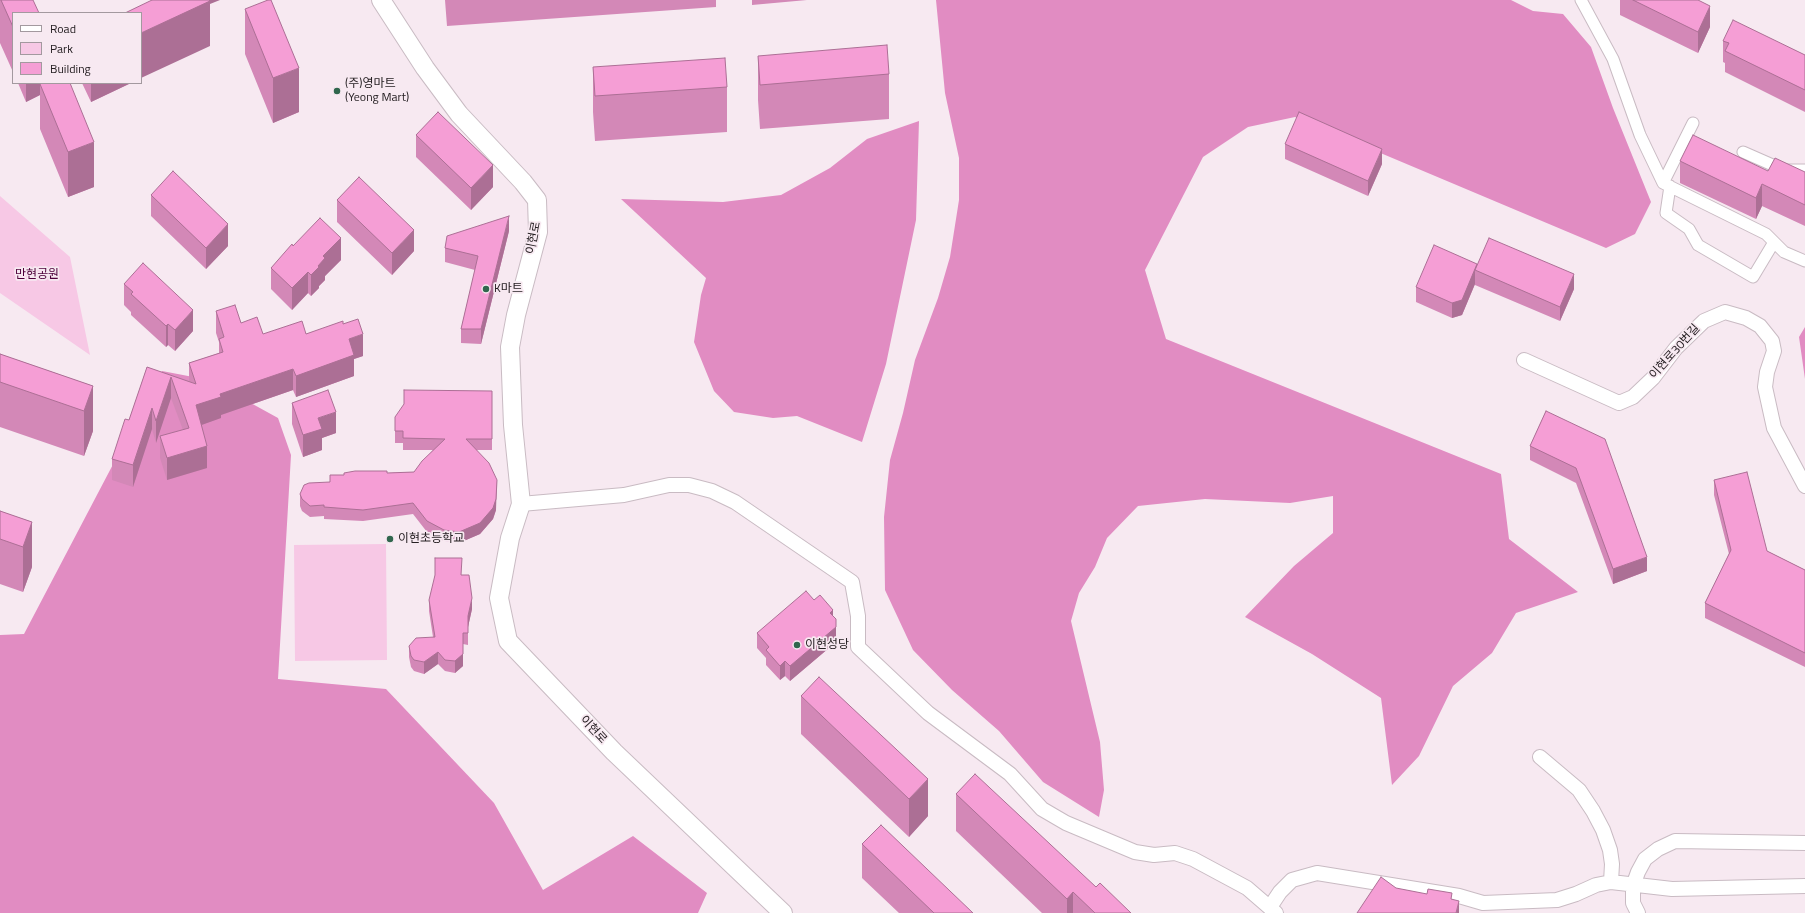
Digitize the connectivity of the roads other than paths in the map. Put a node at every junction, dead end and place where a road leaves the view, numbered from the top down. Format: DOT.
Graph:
graph roads {
  1 [pos="381,0"];
  2 [pos="1581,0"];
  3 [pos="1693,122"];
  4 [pos="1743,152"];
  5 [pos="1805,170"];
  6 [pos="1666,185"];
  7 [pos="1774,242"];
  8 [pos="1805,261"];
  9 [pos="1524,360"];
  10 [pos="1805,486"];
  11 [pos="521,504"];
  12 [pos="1540,757"];
  13 [pos="1805,843"];
  14 [pos="1611,882"];
  15 [pos="1633,886"];
  16 [pos="1805,886"];
  17 [pos="1273,910"];
  18 [pos="783,913"];
  19 [pos="1638,913"];
  1 -- 11 [label="street, 이현로"];
  2 -- 6 [label="street"];
  3 -- 6 [label="street"];
  4 -- 5 [label="street"];
  6 -- 7 [label="street"];
  6 -- 7 [label="street"];
  7 -- 8 [label="street"];
  9 -- 10 [label="street, 이현로30번길"];
  11 -- 17 [label="street"];
  11 -- 18 [label="street, 이현로"];
  12 -- 14 [label="street"];
  13 -- 15 [label="street"];
  14 -- 15 [label="street"];
  14 -- 17 [label="street"];
  15 -- 16 [label="street"];
  15 -- 19 [label="street"];
}
